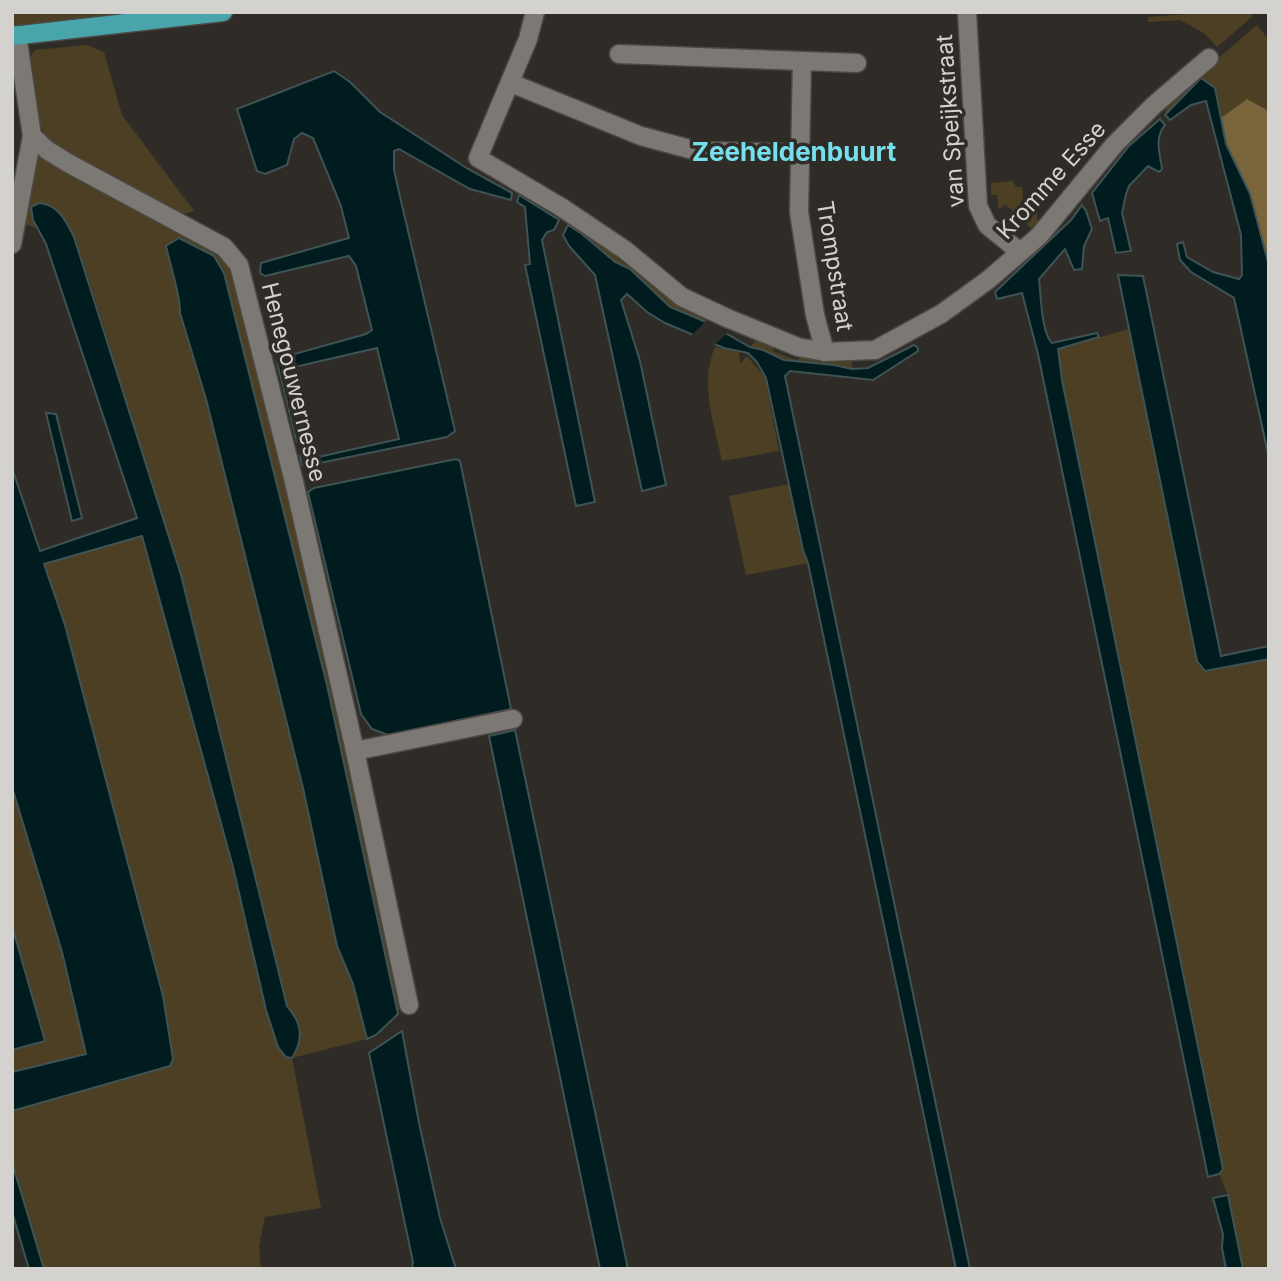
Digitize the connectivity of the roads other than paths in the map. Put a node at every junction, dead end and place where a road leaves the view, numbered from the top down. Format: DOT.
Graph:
graph roads {
  1 [pos="223,12"];
  2 [pos="535,12"];
  3 [pos="967,12"];
  4 [pos="15,36"];
  5 [pos="619,54"];
  6 [pos="1209,58"];
  7 [pos="802,62"];
  8 [pos="857,63"];
  9 [pos="511,83"];
  10 [pos="32,136"];
  11 [pos="799,153"];
  12 [pos="12,244"];
  13 [pos="1020,252"];
  14 [pos="825,352"];
  15 [pos="513,719"];
  16 [pos="355,751"];
  17 [pos="409,1004"];
  1 -- 4 [label="main road"];
  2 -- 9 [label="street"];
  3 -- 13 [label="street, van Speijkstraat"];
  4 -- 10 [label="street"];
  5 -- 7 [label="street"];
  6 -- 13 [label="street, Kromme Esse"];
  7 -- 8 [label="street"];
  7 -- 11 [label="street, Trompstraat"];
  9 -- 11 [label="street"];
  9 -- 14 [label="street, Kromme Esse"];
  10 -- 12 [label="street"];
  10 -- 16 [label="street, Henegouwernesse"];
  11 -- 14 [label="street, Trompstraat"];
  13 -- 14 [label="street, Kromme Esse"];
  15 -- 16 [label="street"];
  16 -- 17 [label="street, Henegouwernesse"];
}
